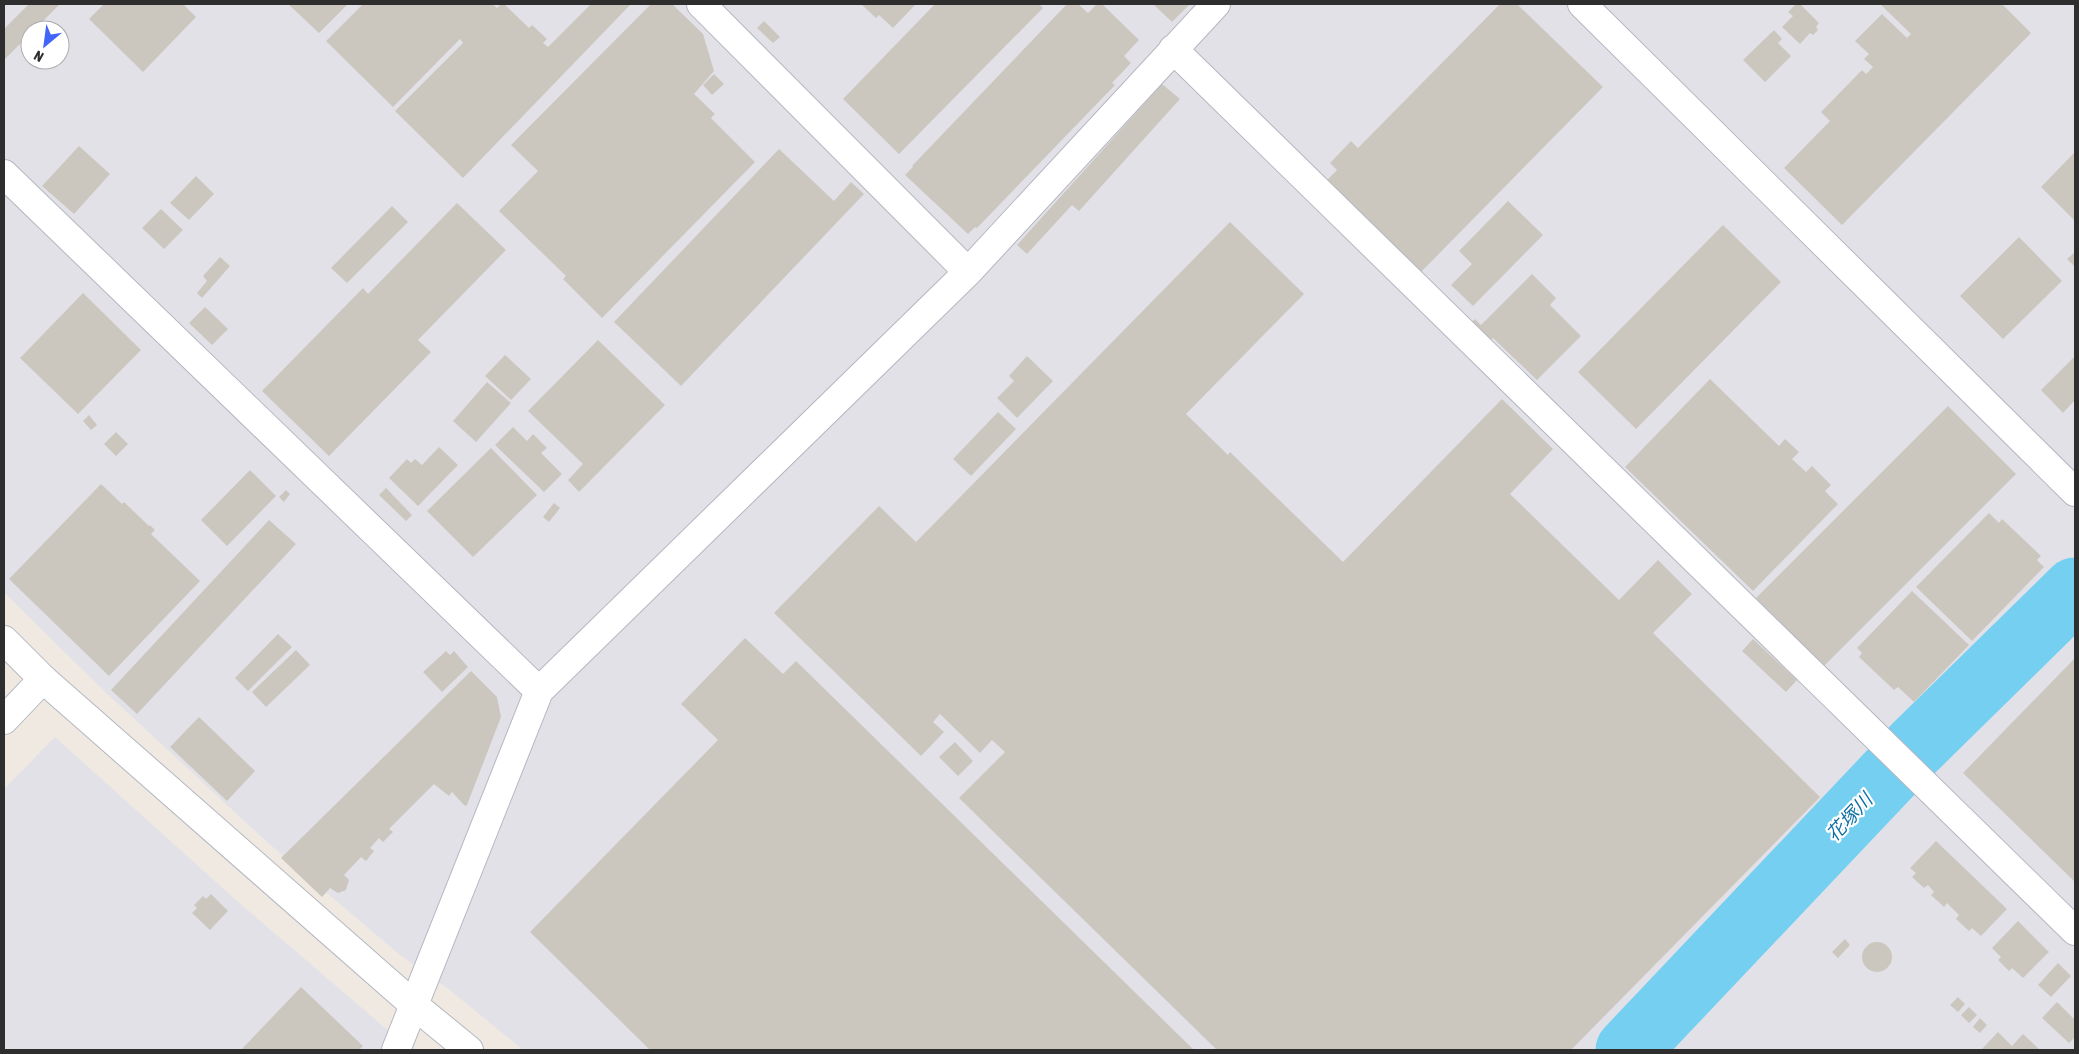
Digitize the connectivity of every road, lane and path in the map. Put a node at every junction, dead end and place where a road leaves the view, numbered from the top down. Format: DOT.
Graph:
graph roads {
  1 [pos="701,4"];
  2 [pos="1216,4"];
  3 [pos="1582,4"];
  4 [pos="1173,49"];
  5 [pos="4,174"];
  6 [pos="968,272"];
  7 [pos="2075,492"];
  8 [pos="4,640"];
  9 [pos="43,679"];
  10 [pos="539,692"];
  11 [pos="4,720"];
  12 [pos="2075,931"];
  13 [pos="414,1005"];
  14 [pos="396,1050"];
  15 [pos="470,1050"];
  1 -- 6 [label="street"];
  2 -- 4 [label="street"];
  3 -- 7 [label="street"];
  4 -- 6 [label="street"];
  4 -- 12 [label="street"];
  5 -- 10 [label="street"];
  6 -- 10 [label="street"];
  8 -- 9 [label="street"];
  9 -- 11 [label="street"];
  9 -- 13 [label="street"];
  10 -- 13 [label="street"];
  13 -- 14 [label="street"];
  13 -- 15 [label="street"];
}
